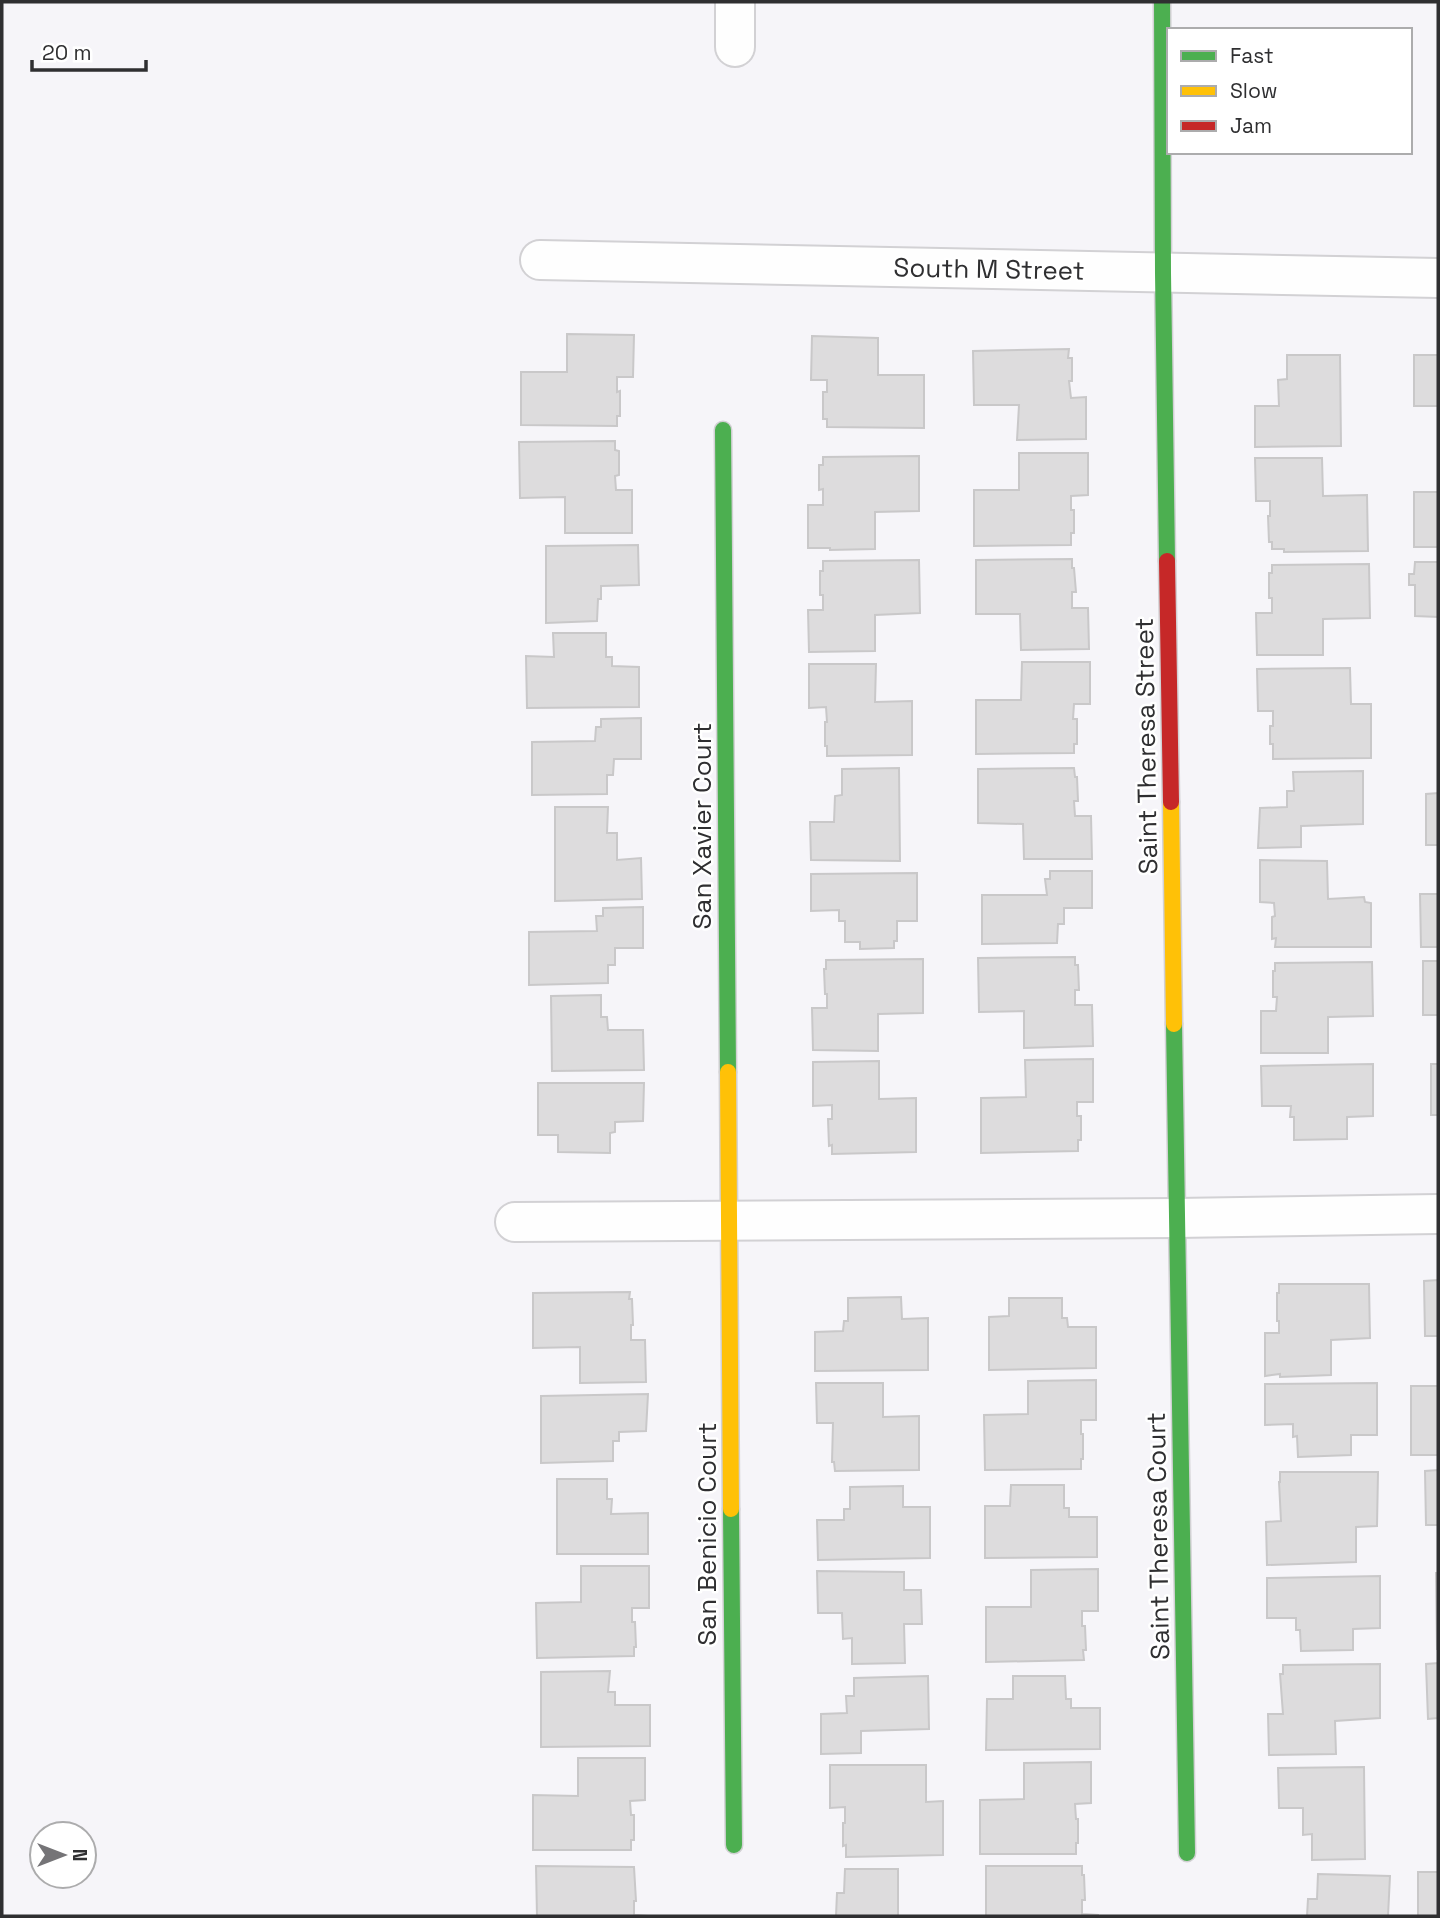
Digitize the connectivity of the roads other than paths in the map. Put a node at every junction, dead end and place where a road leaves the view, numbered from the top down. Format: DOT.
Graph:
graph roads {
  1 [pos="735,2"];
  2 [pos="1162,2"];
  3 [pos="736,47"];
  4 [pos="540,260"];
  5 [pos="1163,273"];
  6 [pos="1438,278"];
  7 [pos="723,430"];
  8 [pos="1438,1214"];
  9 [pos="1177,1219"];
  10 [pos="515,1222"];
  11 [pos="729,1222"];
  12 [pos="734,1845"];
  13 [pos="1187,1853"];
  1 -- 3 [label="street"];
  2 -- 5 [label="street, Saint Theresa Street"];
  4 -- 5 [label="street, South M Street"];
  5 -- 6 [label="street, South M Street"];
  5 -- 9 [label="street, Saint Theresa Street"];
  7 -- 11 [label="street, San Xavier Court"];
  8 -- 9 [label="street"];
  9 -- 11 [label="street"];
  9 -- 13 [label="street, Saint Theresa Court"];
  10 -- 11 [label="street"];
  11 -- 12 [label="street, San Benicio Court"];
}
